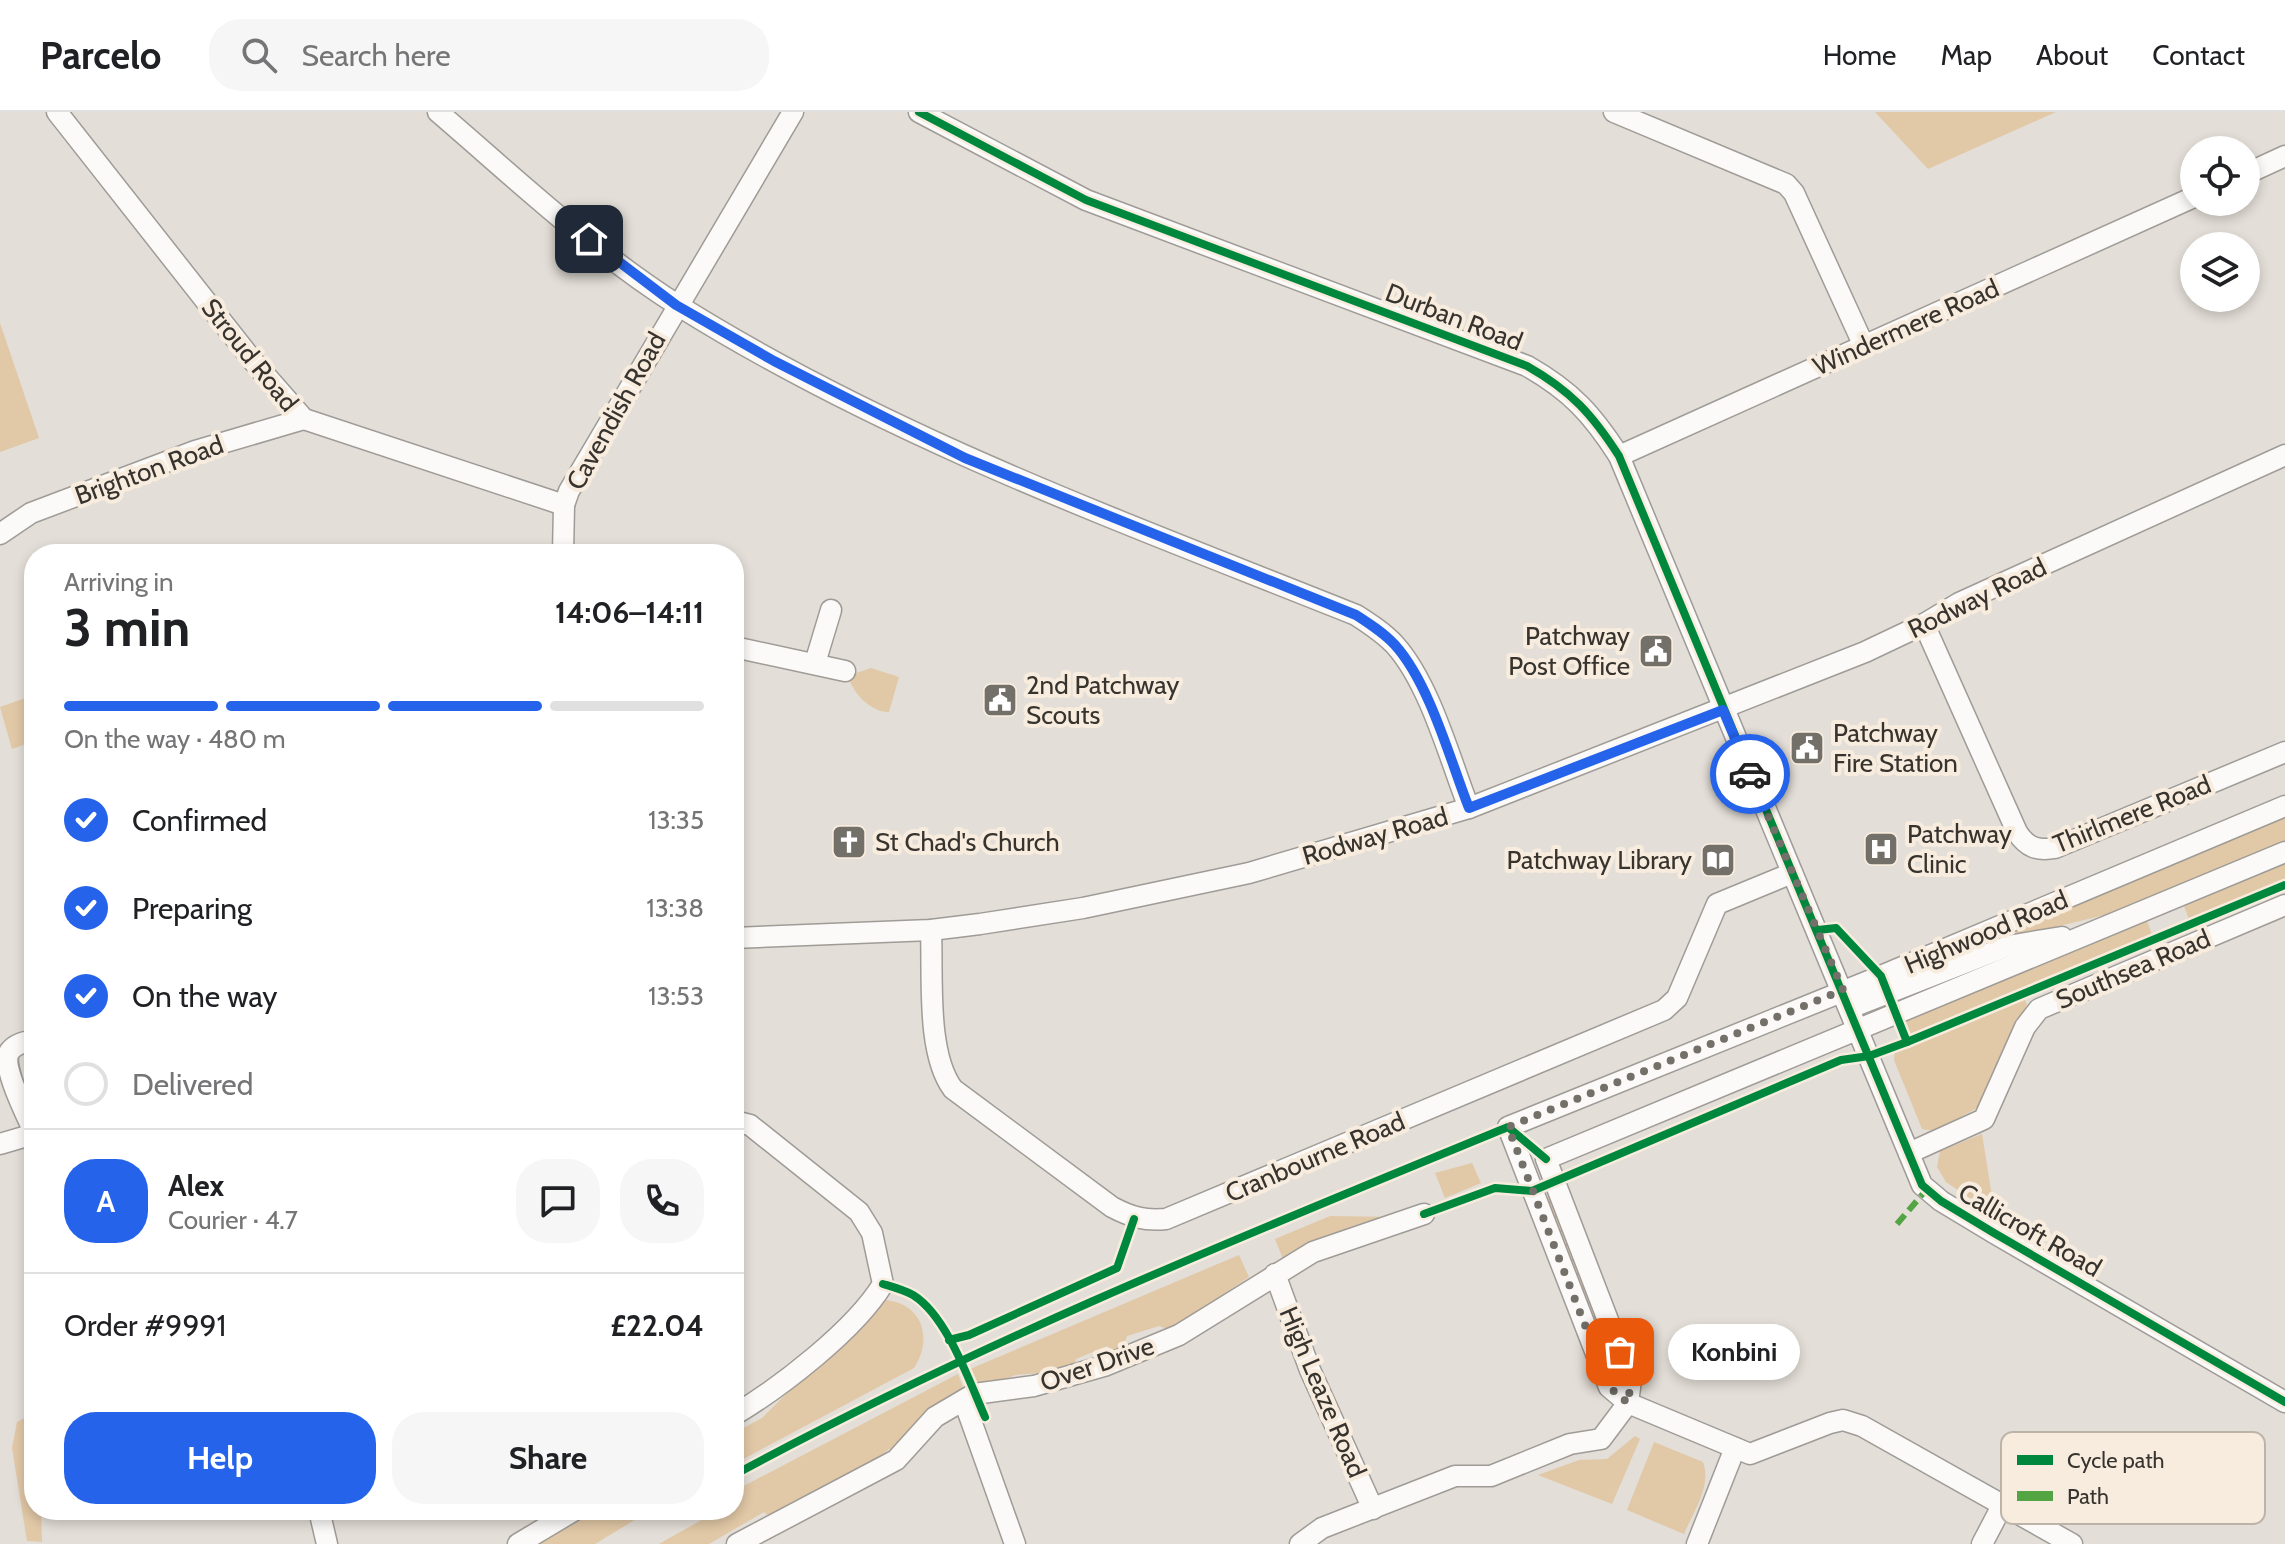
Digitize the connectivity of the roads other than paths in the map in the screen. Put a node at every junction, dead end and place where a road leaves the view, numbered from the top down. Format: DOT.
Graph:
graph roads {
  1 [pos="57,112"];
  2 [pos="438,112"];
  3 [pos="793,112"];
  4 [pos="919,112"];
  5 [pos="1614,112"];
  6 [pos="2285,156"];
  7 [pos="2260,168"];
  8 [pos="2180,203"];
  9 [pos="676,305"];
  10 [pos="1864,346"];
  11 [pos="304,419"];
  12 [pos="2285,455"];
  13 [pos="1619,456"];
  14 [pos="564,505"];
  15 [pos="0,534"];
  16 [pos="563,544"];
  17 [pos="831,610"];
  18 [pos="1924,624"];
  19 [pos="744,649"];
  20 [pos="815,663"];
  21 [pos="845,671"];
  22 [pos="1723,710"];
  23 [pos="2285,752"];
  24 [pos="2285,806"];
  25 [pos="1469,808"];
  26 [pos="2285,852"];
  27 [pos="1792,873"];
  28 [pos="2285,905"];
  29 [pos="931,930"];
  30 [pos="2099,930"];
  31 [pos="744,938"];
  32 [pos="1847,999"];
  33 [pos="1859,1030"];
  34 [pos="24,1043"];
  35 [pos="24,1108"];
  36 [pos="744,1124"];
  37 [pos="24,1136"];
  38 [pos="0,1144"];
  39 [pos="1909,1153"];
  40 [pos="1424,1214"];
  41 [pos="1275,1274"];
  42 [pos="964,1401"];
  43 [pos="2285,1402"];
  44 [pos="1628,1403"];
  45 [pos="744,1409"];
  46 [pos="1735,1448"];
  47 [pos="2001,1503"];
  48 [pos="2001,1508"];
  49 [pos="1373,1509"];
  50 [pos="321,1520"];
  51 [pos="558,1520"];
  52 [pos="2038,1524"];
  53 [pos="327,1544"];
  54 [pos="518,1544"];
  55 [pos="737,1544"];
  56 [pos="1015,1544"];
  57 [pos="1300,1544"];
  58 [pos="1697,1544"];
  59 [pos="1982,1544"];
  60 [pos="2072,1544"];
  1 -- 11 [label="street, Stroud Road"];
  2 -- 9 [label="street"];
  3 -- 9 [label="street, Cavendish Road"];
  4 -- 13 [label="street, Durban Road"];
  5 -- 10 [label="street"];
  6 -- 7 [label="street"];
  8 -- 10 [label="street, Windermere Road"];
  9 -- 14 [label="street, Cavendish Road"];
  9 -- 25 [label="street"];
  10 -- 13 [label="street, Windermere Road"];
  11 -- 14 [label="street, Stroud Road"];
  11 -- 15 [label="street, Brighton Road"];
  12 -- 18 [label="street, Rodway Road"];
  13 -- 22 [label="street, Durban Road"];
  14 -- 16 [label="street, Cavendish Road"];
  17 -- 20 [label="street"];
  18 -- 22 [label="street, Rodway Road"];
  18 -- 23 [label="street, Thirlmere Road"];
  19 -- 20 [label="street"];
  20 -- 21 [label="street"];
  22 -- 25 [label="street, Rodway Road"];
  22 -- 27 [label="street, Durban Road"];
  24 -- 32 [label="street, Highwood Road"];
  25 -- 29 [label="street, Rodway Road"];
  26 -- 30 [label="street, Highwood Road"];
  27 -- 29 [label="street, Cranbourne Road"];
  27 -- 32 [label="street, Durban Road"];
  28 -- 39 [label="street, Southsea Road"];
  29 -- 31 [label="street, Rodway Road"];
  30 -- 32 [label="street, Highwood Road"];
  30 -- 33 [label="street, Highwood Road"];
  32 -- 33 [label="street, Callicroft Road"];
  32 -- 44 [label="street, Highwood Road"];
  33 -- 39 [label="street, Callicroft Road"];
  33 -- 44 [label="street, Highwood Road"];
  34 -- 35 [label="street"];
  36 -- 45 [label="street"];
  37 -- 38 [label="street"];
  39 -- 43 [label="street, Callicroft Road"];
  40 -- 41 [label="street, Over Drive"];
  41 -- 42 [label="street, Over Drive"];
  41 -- 49 [label="street, High Leaze Road"];
  42 -- 55 [label="street, Over Drive"];
  42 -- 56 [label="street"];
  44 -- 46 [label="street"];
  44 -- 49 [label="street"];
  46 -- 47 [label="street"];
  46 -- 58 [label="street"];
  48 -- 59 [label="street"];
  49 -- 57 [label="street"];
  50 -- 53 [label="street"];
  51 -- 54 [label="street"];
  52 -- 60 [label="street"];
}
